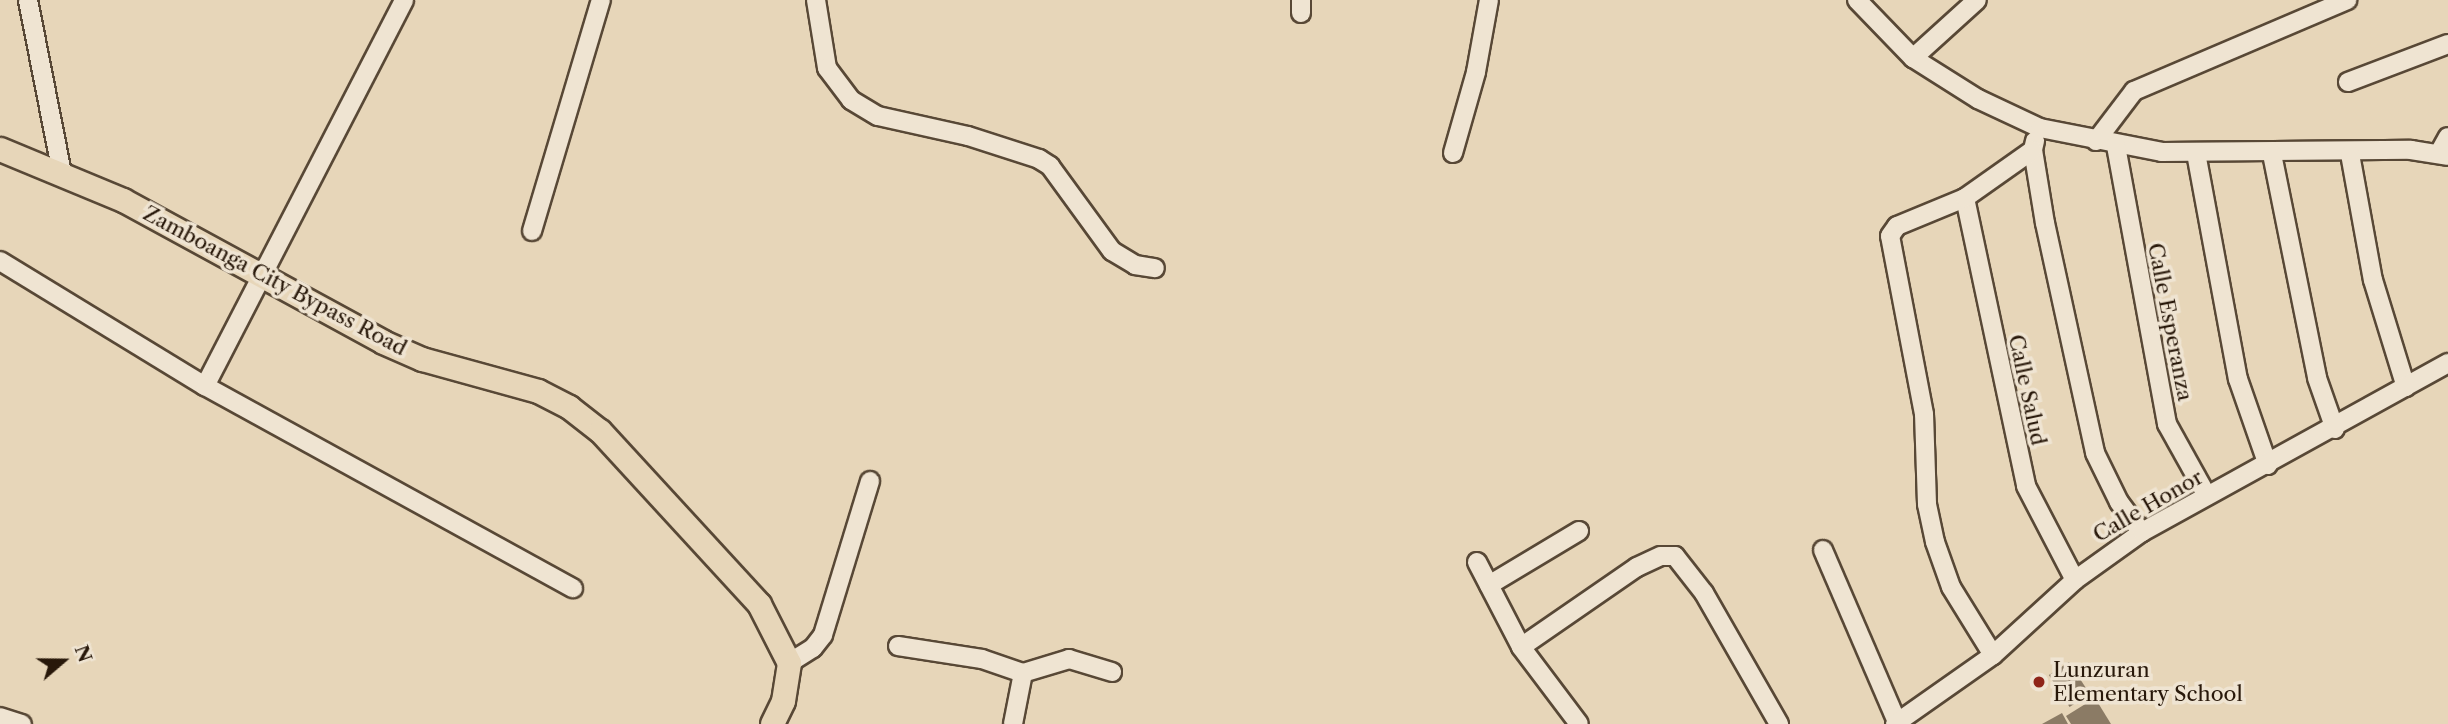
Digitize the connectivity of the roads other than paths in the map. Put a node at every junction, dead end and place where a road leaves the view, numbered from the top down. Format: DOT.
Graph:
graph roads {
  1 [pos="27,0"];
  2 [pos="404,0"];
  3 [pos="601,0"];
  4 [pos="816,0"];
  5 [pos="1489,0"];
  6 [pos="1857,0"];
  7 [pos="1977,0"];
  8 [pos="2347,0"];
  9 [pos="2448,44"];
  10 [pos="1913,58"];
  11 [pos="2348,82"];
  12 [pos="2040,128"];
  13 [pos="2096,141"];
  14 [pos="2116,146"];
  15 [pos="0,149"];
  16 [pos="2445,149"];
  17 [pos="2033,150"];
  18 [pos="1453,153"];
  19 [pos="2196,153"];
  20 [pos="2272,154"];
  21 [pos="2350,154"];
  22 [pos="62,173"];
  23 [pos="1965,198"];
  24 [pos="532,231"];
  25 [pos="0,261"];
  26 [pos="1155,268"];
  27 [pos="262,274"];
  28 [pos="2448,363"];
  29 [pos="205,386"];
  30 [pos="2406,387"];
  31 [pos="2335,429"];
  32 [pos="2268,464"];
  33 [pos="870,481"];
  34 [pos="2207,496"];
  35 [pos="1579,531"];
  36 [pos="2142,532"];
  37 [pos="1823,550"];
  38 [pos="1477,562"];
  39 [pos="2075,580"];
  40 [pos="1489,585"];
  41 [pos="573,589"];
  42 [pos="898,646"];
  43 [pos="1521,647"];
  44 [pos="1993,655"];
  45 [pos="789,663"];
  46 [pos="1112,672"];
  47 [pos="1023,673"];
  48 [pos="0,717"];
  49 [pos="1572,722"];
  50 [pos="1896,723"];
  51 [pos="22,724"];
  52 [pos="772,724"];
  53 [pos="1013,724"];
  54 [pos="1779,724"];
  1 -- 22 [label="street"];
  2 -- 27 [label="street"];
  3 -- 24 [label="street"];
  4 -- 26 [label="street"];
  5 -- 18 [label="street"];
  6 -- 10 [label="street"];
  7 -- 10 [label="street"];
  8 -- 13 [label="street"];
  9 -- 11 [label="street"];
  10 -- 12 [label="street"];
  12 -- 13 [label="street"];
  12 -- 17 [label="street"];
  13 -- 14 [label="street"];
  14 -- 19 [label="street"];
  14 -- 34 [label="street, Calle Esperanza"];
  15 -- 22 [label="main road, Zamboanga City Bypass Road"];
  16 -- 21 [label="street"];
  17 -- 23 [label="street"];
  17 -- 36 [label="street"];
  19 -- 20 [label="street"];
  19 -- 32 [label="street"];
  20 -- 21 [label="street"];
  20 -- 31 [label="street"];
  21 -- 30 [label="street"];
  22 -- 27 [label="main road, Zamboanga City Bypass Road"];
  23 -- 39 [label="street, Calle Salud"];
  23 -- 44 [label="street"];
  25 -- 29 [label="street"];
  27 -- 29 [label="street"];
  27 -- 45 [label="main road, Zamboanga City Bypass Road"];
  28 -- 30 [label="street, Calle Honor"];
  29 -- 41 [label="street"];
  30 -- 31 [label="street, Calle Honor"];
  31 -- 32 [label="street, Calle Honor"];
  32 -- 34 [label="street, Calle Honor"];
  33 -- 45 [label="street"];
  34 -- 36 [label="street, Calle Honor"];
  35 -- 40 [label="street"];
  36 -- 39 [label="street, Calle Honor"];
  37 -- 50 [label="street"];
  38 -- 40 [label="street"];
  39 -- 44 [label="street, Calle Honor"];
  40 -- 43 [label="street"];
  42 -- 47 [label="street"];
  43 -- 49 [label="street"];
  43 -- 54 [label="street"];
  44 -- 50 [label="street, Calle Honor"];
  45 -- 52 [label="main road"];
  46 -- 47 [label="street"];
  47 -- 53 [label="street"];
  48 -- 51 [label="street"];
}
